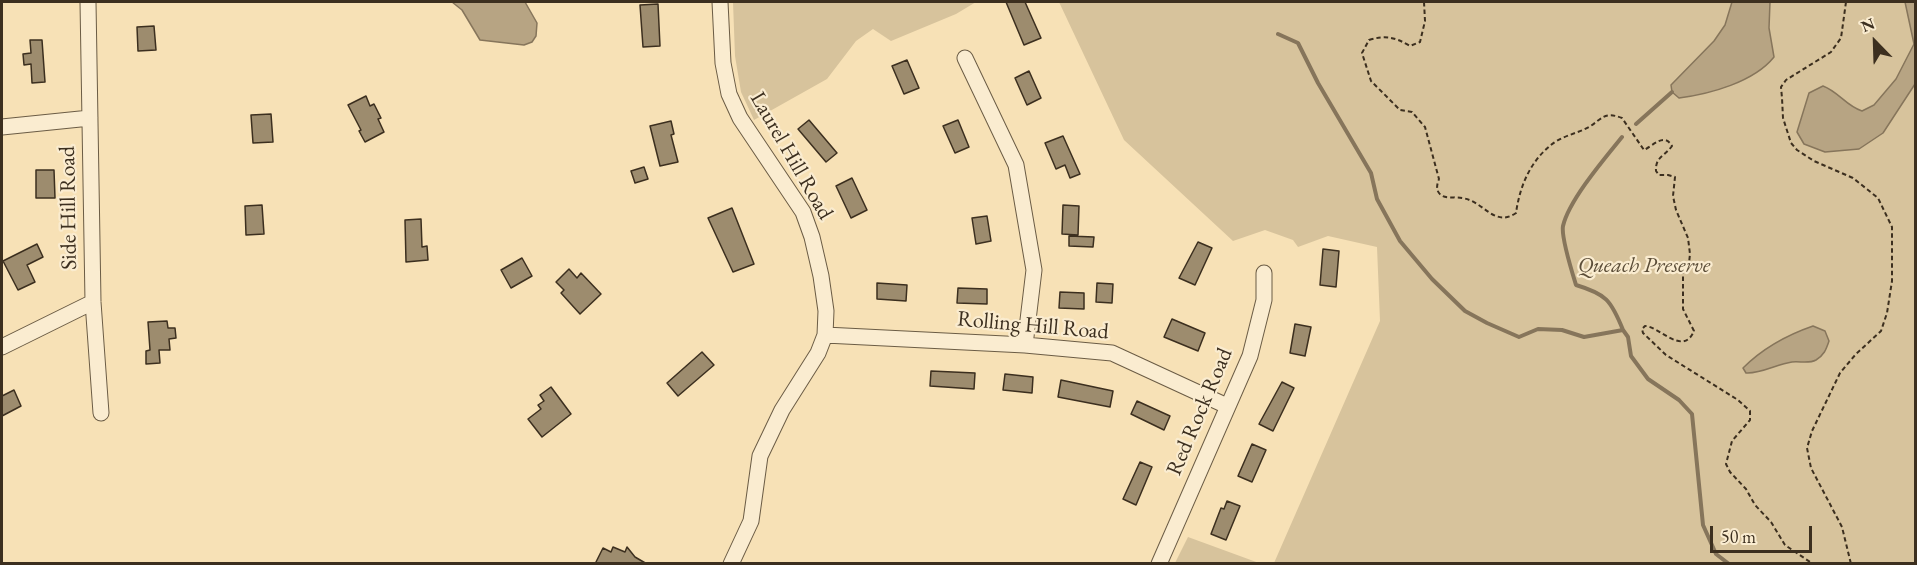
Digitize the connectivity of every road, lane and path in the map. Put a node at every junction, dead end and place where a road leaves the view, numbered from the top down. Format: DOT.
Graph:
graph roads {
  1 [pos="88,2"];
  2 [pos="720,2"];
  3 [pos="1424,2"];
  4 [pos="1846,2"];
  5 [pos="965,58"];
  6 [pos="90,118"];
  7 [pos="2,128"];
  8 [pos="1264,273"];
  9 [pos="93,302"];
  10 [pos="825,335"];
  11 [pos="1025,345"];
  12 [pos="2,347"];
  13 [pos="1227,406"];
  14 [pos="101,413"];
  15 [pos="731,564"];
  16 [pos="1158,564"];
  17 [pos="1813,564"];
  18 [pos="1851,564"];
  1 -- 6 [label="street, Side Hill Road"];
  2 -- 10 [label="street, Laurel Hill Road"];
  3 -- 17 [label="path"];
  4 -- 18 [label="path"];
  5 -- 11 [label="street"];
  6 -- 7 [label="street"];
  6 -- 9 [label="street, Side Hill Road"];
  8 -- 13 [label="street, Red Rock Road"];
  9 -- 12 [label="street"];
  9 -- 14 [label="street, Side Hill Road"];
  10 -- 11 [label="street, Rolling Hill Road"];
  10 -- 15 [label="street, Laurel Hill Road"];
  11 -- 13 [label="street, Rolling Hill Road"];
  13 -- 16 [label="street, Red Rock Road"];
}
